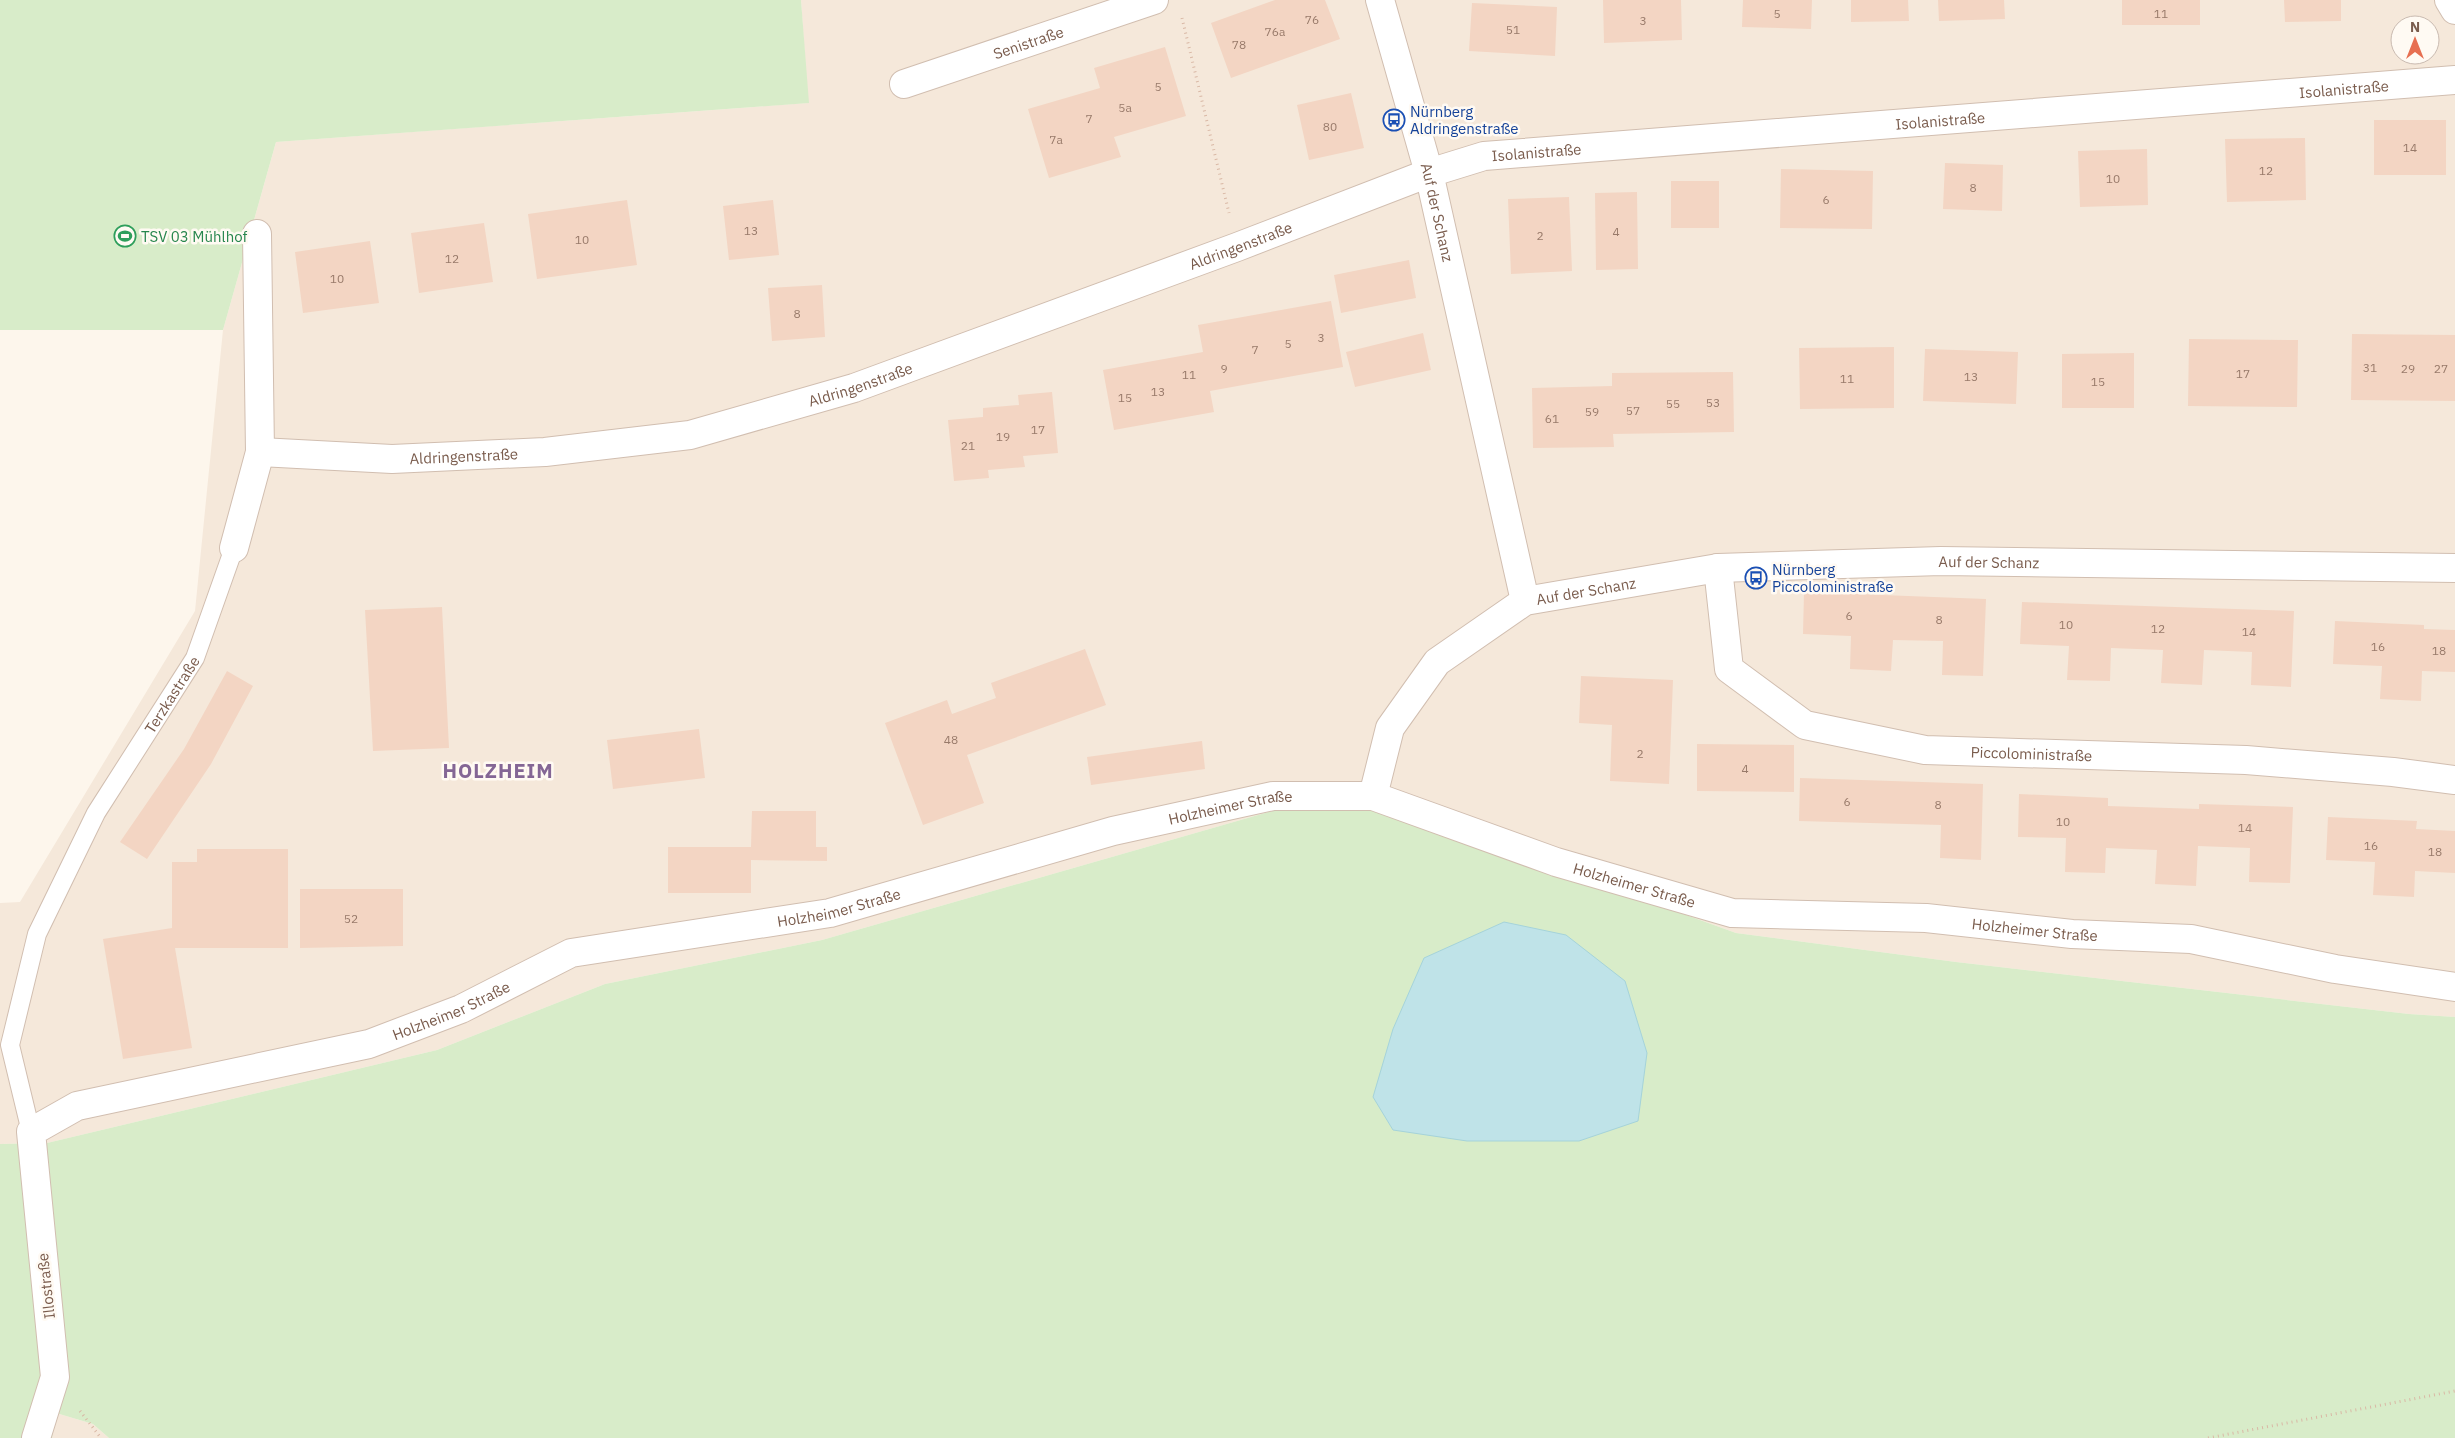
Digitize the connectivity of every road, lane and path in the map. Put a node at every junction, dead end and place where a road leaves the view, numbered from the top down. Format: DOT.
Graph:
graph roads {
  1 [pos="1154,0"];
  2 [pos="1380,0"];
  3 [pos="2449,0"];
  4 [pos="1180,10"];
  5 [pos="2455,10"];
  6 [pos="2455,80"];
  7 [pos="904,84"];
  8 [pos="1429,173"];
  9 [pos="258,234"];
  10 [pos="1237,247"];
  11 [pos="260,452"];
  12 [pos="234,548"];
  13 [pos="1718,568"];
  14 [pos="2455,568"];
  15 [pos="1525,602"];
  16 [pos="2455,780"];
  17 [pos="1373,796"];
  18 [pos="2455,987"];
  19 [pos="31,1132"];
  20 [pos="2455,1391"];
  21 [pos="36,1438"];
  22 [pos="2208,1438"];
  1 -- 7 [label="street, Senistraße"];
  2 -- 8 [label="street, Auf der Schanz"];
  3 -- 5 [label="street"];
  4 -- 10 [label="path"];
  6 -- 8 [label="street, Isolanistraße"];
  8 -- 10 [label="street, Aldringenstraße"];
  8 -- 15 [label="street, Auf der Schanz"];
  9 -- 11 [label="street, Terzkastraße"];
  10 -- 11 [label="street, Aldringenstraße"];
  11 -- 12 [label="street, Terzkastraße"];
  12 -- 19 [label="lane, Terzkastraße"];
  13 -- 14 [label="street, Auf der Schanz"];
  13 -- 15 [label="street, Auf der Schanz"];
  13 -- 16 [label="street, Piccoloministraße"];
  15 -- 17 [label="street, Auf der Schanz"];
  17 -- 18 [label="street, Holzheimer Straße"];
  17 -- 19 [label="street, Holzheimer Straße"];
  19 -- 21 [label="street, Illostraße"];
  20 -- 22 [label="path"];
}
